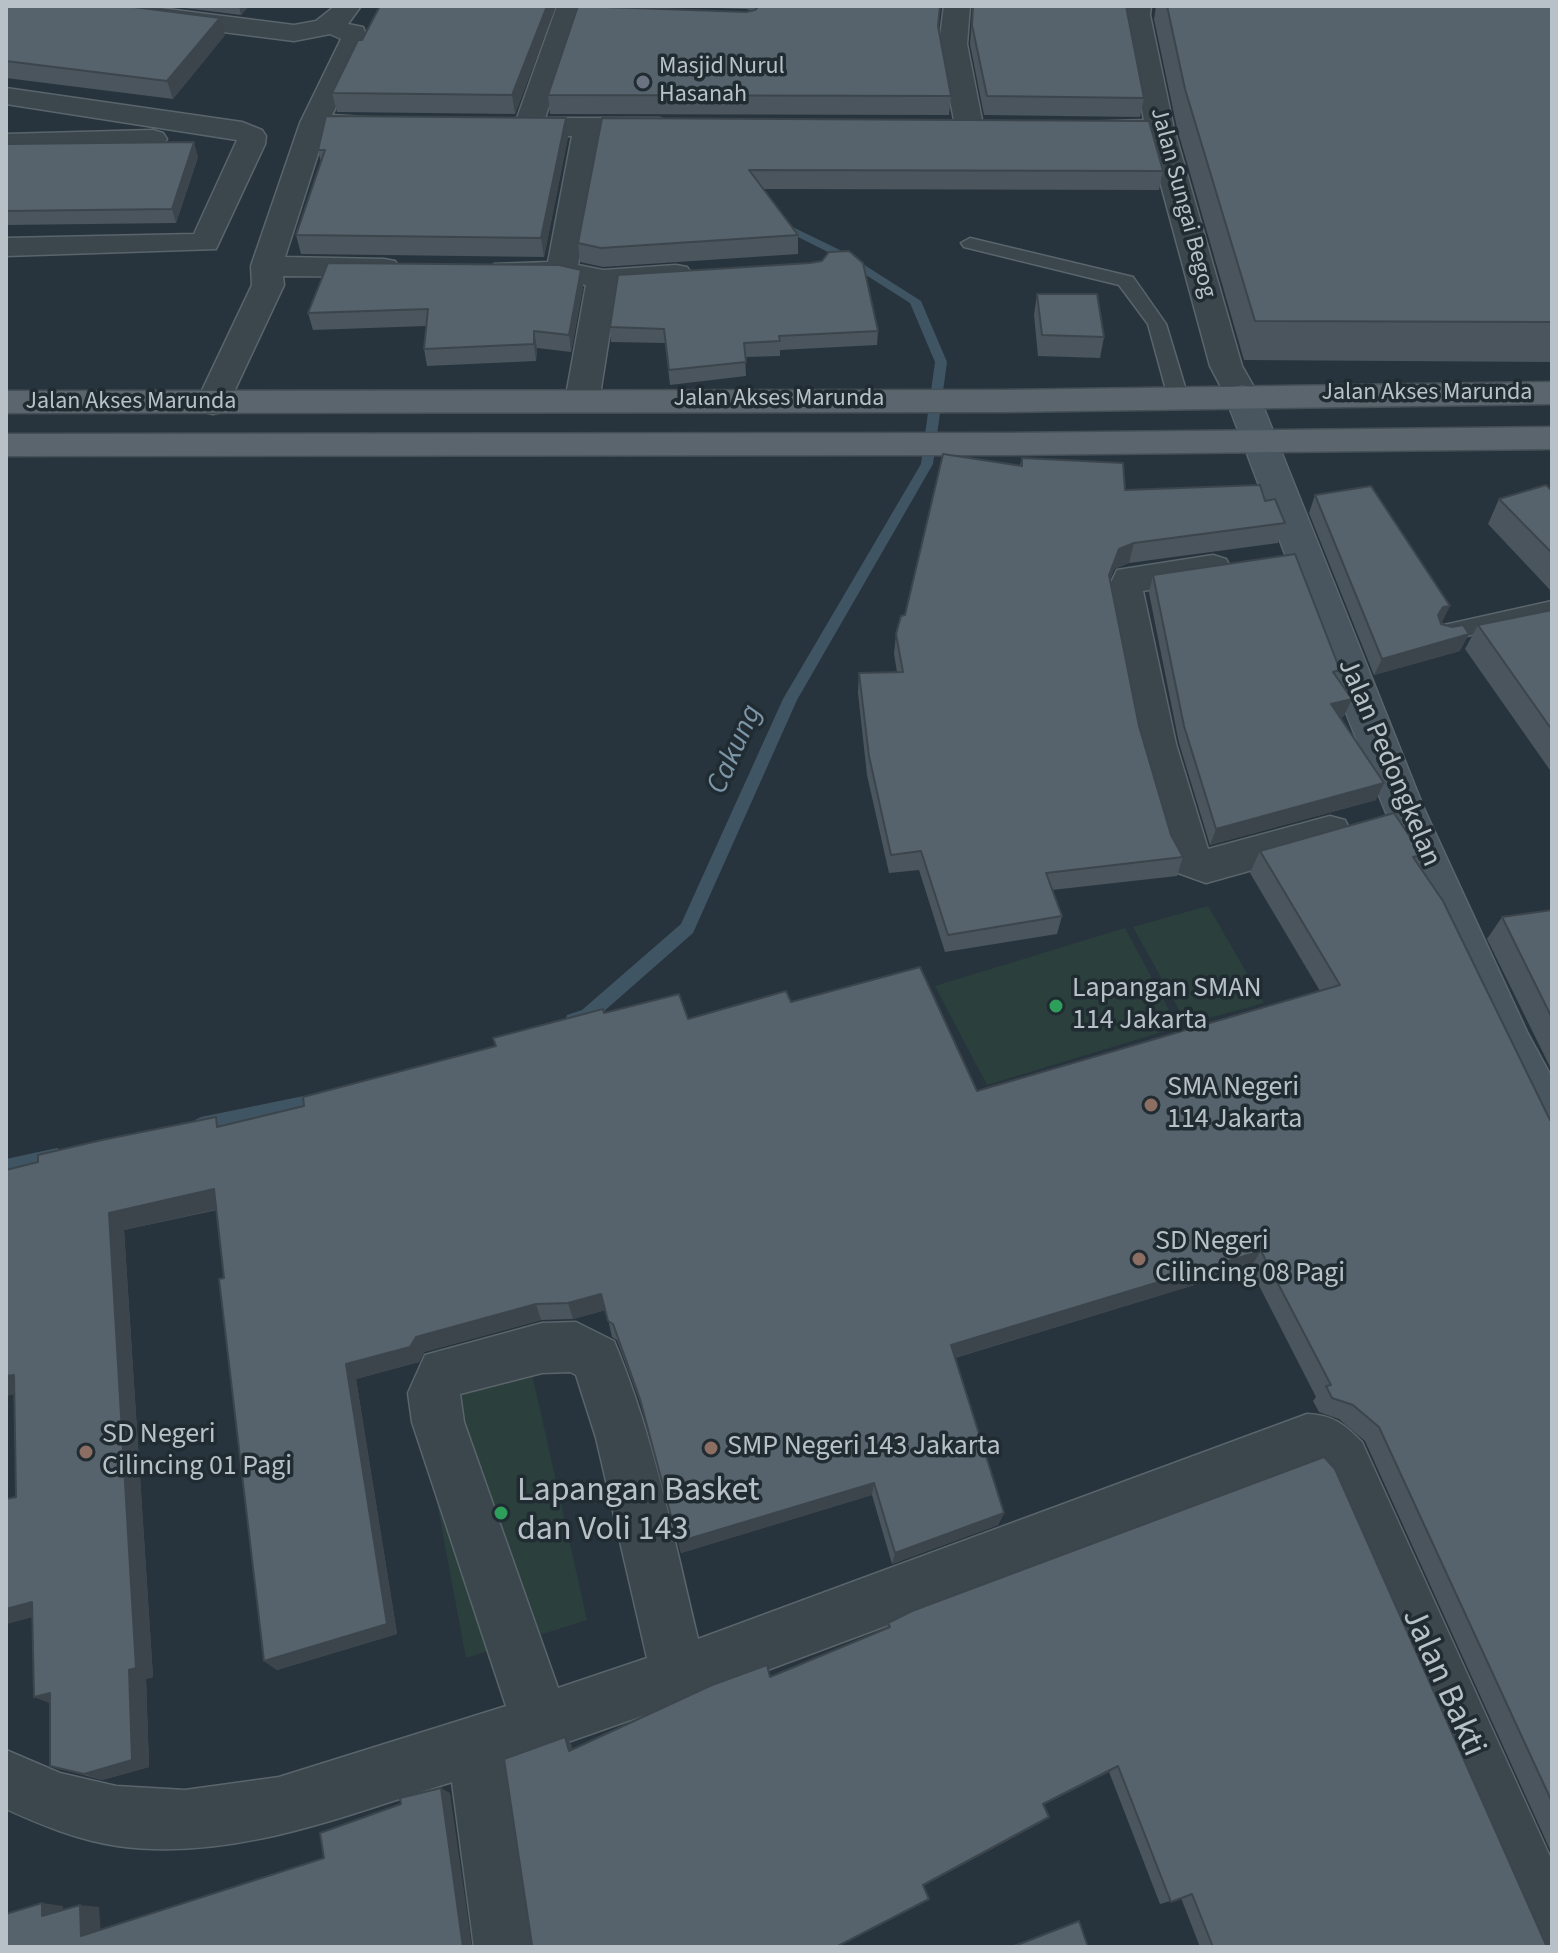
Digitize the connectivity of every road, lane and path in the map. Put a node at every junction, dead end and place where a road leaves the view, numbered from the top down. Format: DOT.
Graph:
graph roads {
  1 [pos="81,6"];
  2 [pos="957,6"];
  3 [pos="1138,6"];
  4 [pos="569,10"];
  5 [pos="656,17"];
  6 [pos="345,18"];
  7 [pos="6,96"];
  8 [pos="314,123"];
  9 [pos="405,125"];
  10 [pos="481,126"];
  11 [pos="1001,126"];
  12 [pos="528,127"];
  13 [pos="588,127"];
  14 [pos="687,127"];
  15 [pos="1064,127"];
  16 [pos="1160,129"];
  17 [pos="252,136"];
  18 [pos="6,143"];
  19 [pos="970,243"];
  20 [pos="6,247"];
  21 [pos="267,266"];
  22 [pos="420,269"];
  23 [pos="480,270"];
  24 [pos="560,270"];
  25 [pos="699,272"];
  26 [pos="603,279"];
  27 [pos="1552,393"];
  28 [pos="1242,396"];
  29 [pos="1178,397"];
  30 [pos="582,401"];
  31 [pos="6,402"];
  32 [pos="213,403"];
  33 [pos="1552,438"];
  34 [pos="1261,441"];
  35 [pos="6,445"];
  36 [pos="1272,561"];
  37 [pos="1552,609"];
  38 [pos="1444,633"];
  39 [pos="1405,811"];
  40 [pos="1552,1122"];
  41 [pos="679,1675"];
  42 [pos="541,1723"];
  43 [pos="476,1745"];
  44 [pos="6,1779"];
  45 [pos="1552,1931"];
  46 [pos="505,1947"];
  1 -- 6 [label="street"];
  2 -- 11 [label="street"];
  3 -- 16 [label="street, Jalan Sungai Begog"];
  4 -- 5 [label="street"];
  4 -- 12 [label="street"];
  6 -- 8 [label="street"];
  7 -- 17 [label="street"];
  8 -- 9 [label="street"];
  8 -- 21 [label="street"];
  10 -- 12 [label="street"];
  12 -- 13 [label="street"];
  13 -- 14 [label="street"];
  13 -- 24 [label="street"];
  15 -- 16 [label="street"];
  16 -- 28 [label="street, Jalan Sungai Begog"];
  17 -- 18 [label="street"];
  17 -- 20 [label="street"];
  19 -- 29 [label="lane"];
  21 -- 22 [label="street"];
  21 -- 32 [label="street"];
  23 -- 24 [label="street"];
  24 -- 26 [label="street"];
  25 -- 26 [label="street"];
  26 -- 30 [label="street"];
  27 -- 28 [label="main road, Jalan Akses Marunda"];
  28 -- 29 [label="main road, Jalan Akses Marunda"];
  28 -- 34 [label="street, Jalan Pedongkelan"];
  29 -- 30 [label="main road, Jalan Akses Marunda"];
  30 -- 32 [label="main road, Jalan Akses Marunda"];
  31 -- 32 [label="main road, Jalan Akses Marunda"];
  33 -- 34 [label="main road, Jalan Akses Marunda"];
  34 -- 35 [label="main road, Jalan Akses Marunda"];
  34 -- 36 [label="street, Jalan Pedongkelan"];
  36 -- 39 [label="street, Jalan Pedongkelan"];
  36 -- 39 [label="street"];
  37 -- 38 [label="lane"];
  39 -- 40 [label="street, Jalan Pedongkelan"];
  41 -- 42 [label="street"];
  41 -- 42 [label="street"];
  41 -- 45 [label="street, Jalan Bakti"];
  42 -- 43 [label="street"];
  43 -- 44 [label="street"];
  43 -- 46 [label="street"];
}
